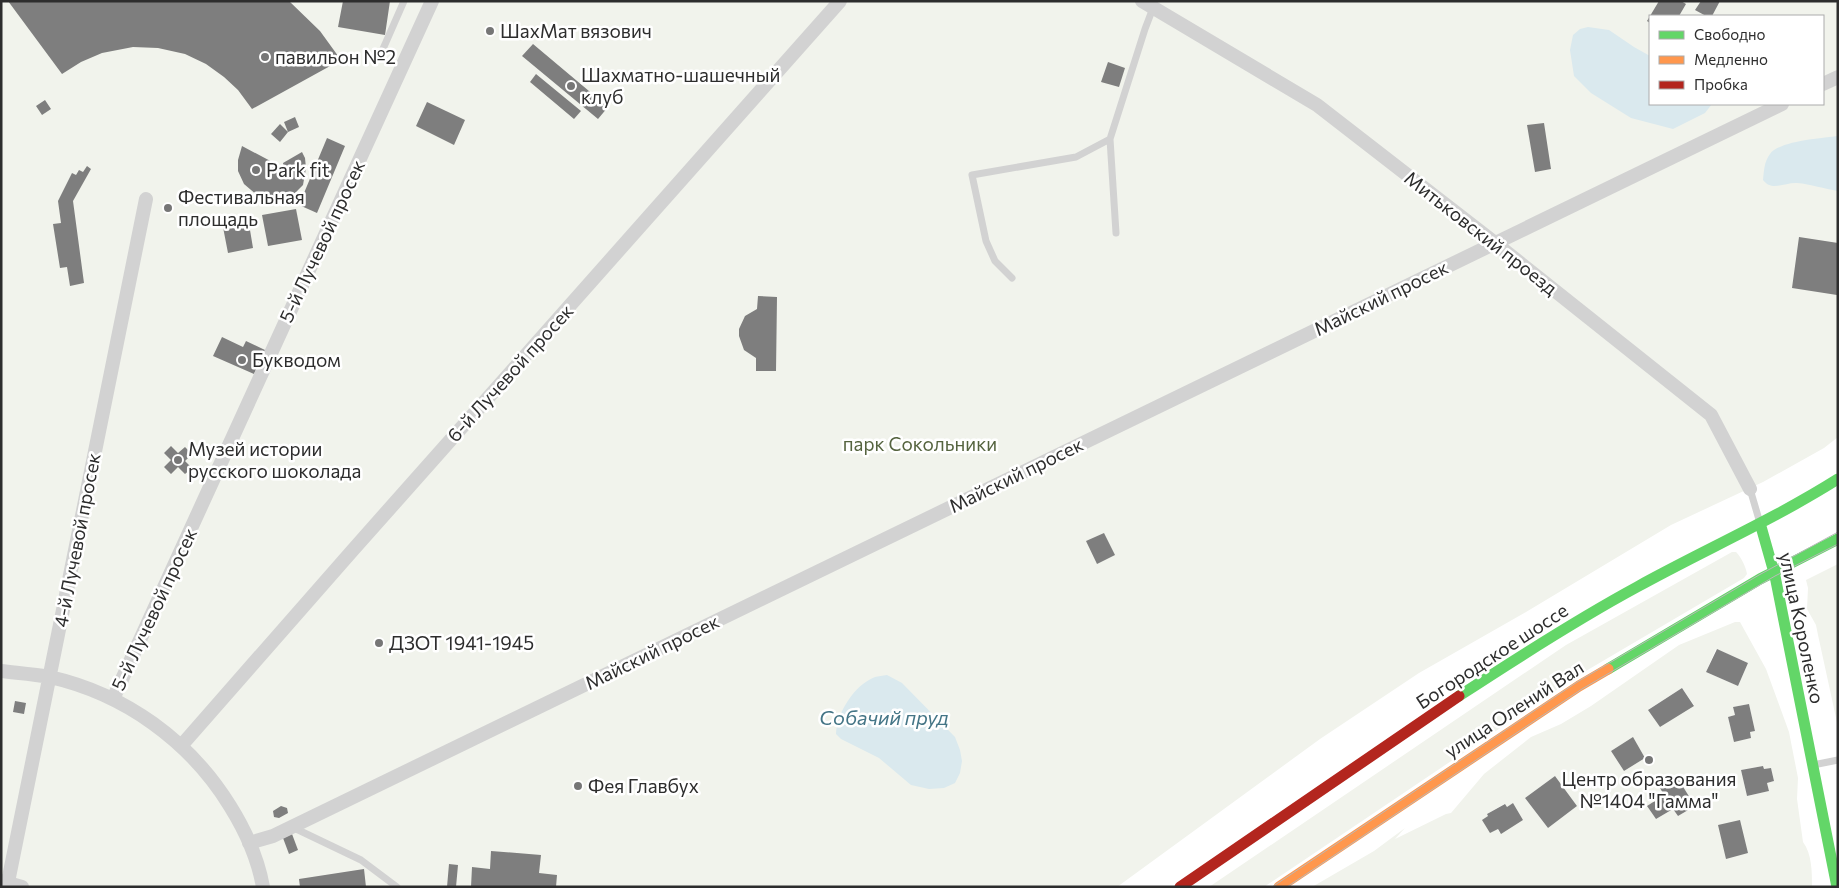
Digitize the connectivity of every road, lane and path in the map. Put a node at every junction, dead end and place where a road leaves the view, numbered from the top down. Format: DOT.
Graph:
graph roads {
  1 [pos="404,1"];
  2 [pos="432,1"];
  3 [pos="840,1"];
  4 [pos="1148,5"];
  5 [pos="379,58"];
  6 [pos="1838,77"];
  7 [pos="1824,84"];
  8 [pos="1780,105"];
  9 [pos="1110,139"];
  10 [pos="146,199"];
  11 [pos="1116,234"];
  12 [pos="1495,243"];
  13 [pos="1012,278"];
  14 [pos="1838,480"];
  15 [pos="1750,488"];
  16 [pos="1760,523"];
  17 [pos="1838,539"];
  18 [pos="1774,571"];
  19 [pos="1,671"];
  20 [pos="50,677"];
  21 [pos="113,699"];
  22 [pos="181,746"];
  23 [pos="1838,760"];
  24 [pos="1813,765"];
  25 [pos="292,826"];
  26 [pos="250,843"];
  27 [pos="5,881"];
  28 [pos="22,887"];
  29 [pos="263,887"];
  30 [pos="397,887"];
  31 [pos="1180,887"];
  32 [pos="1279,887"];
  33 [pos="1837,887"];
  1 -- 5 [label="lane"];
  2 -- 21 [label="street, 5-й Лучевой просек"];
  3 -- 22 [label="street, 6-й Лучевой просек"];
  4 -- 9 [label="lane"];
  4 -- 12 [label="street, Митьковский проезд"];
  6 -- 7 [label="street"];
  8 -- 12 [label="street, Майский просек"];
  9 -- 11 [label="lane"];
  9 -- 13 [label="lane"];
  10 -- 20 [label="street, 4-й Лучевой просек"];
  12 -- 15 [label="street, Митьковский проезд"];
  12 -- 25 [label="street, Майский просек"];
  14 -- 16 [label="main road, Богородское шоссе"];
  15 -- 16 [label="lane, Митьковский проезд"];
  16 -- 18 [label="main road, улица Короленко"];
  16 -- 31 [label="main road, Богородское шоссе"];
  17 -- 18 [label="main road, улица Олений Вал"];
  18 -- 24 [label="main road, улица Короленко"];
  18 -- 32 [label="main road, улица Олений Вал"];
  19 -- 20 [label="street"];
  20 -- 21 [label="street"];
  20 -- 27 [label="street, 4-й Лучевой просек"];
  21 -- 22 [label="street"];
  22 -- 26 [label="street"];
  23 -- 24 [label="lane"];
  24 -- 33 [label="main road, улица Короленко"];
  25 -- 26 [label="street, Майский просек"];
  25 -- 30 [label="lane"];
  26 -- 29 [label="street"];
  27 -- 28 [label="street"];
}
